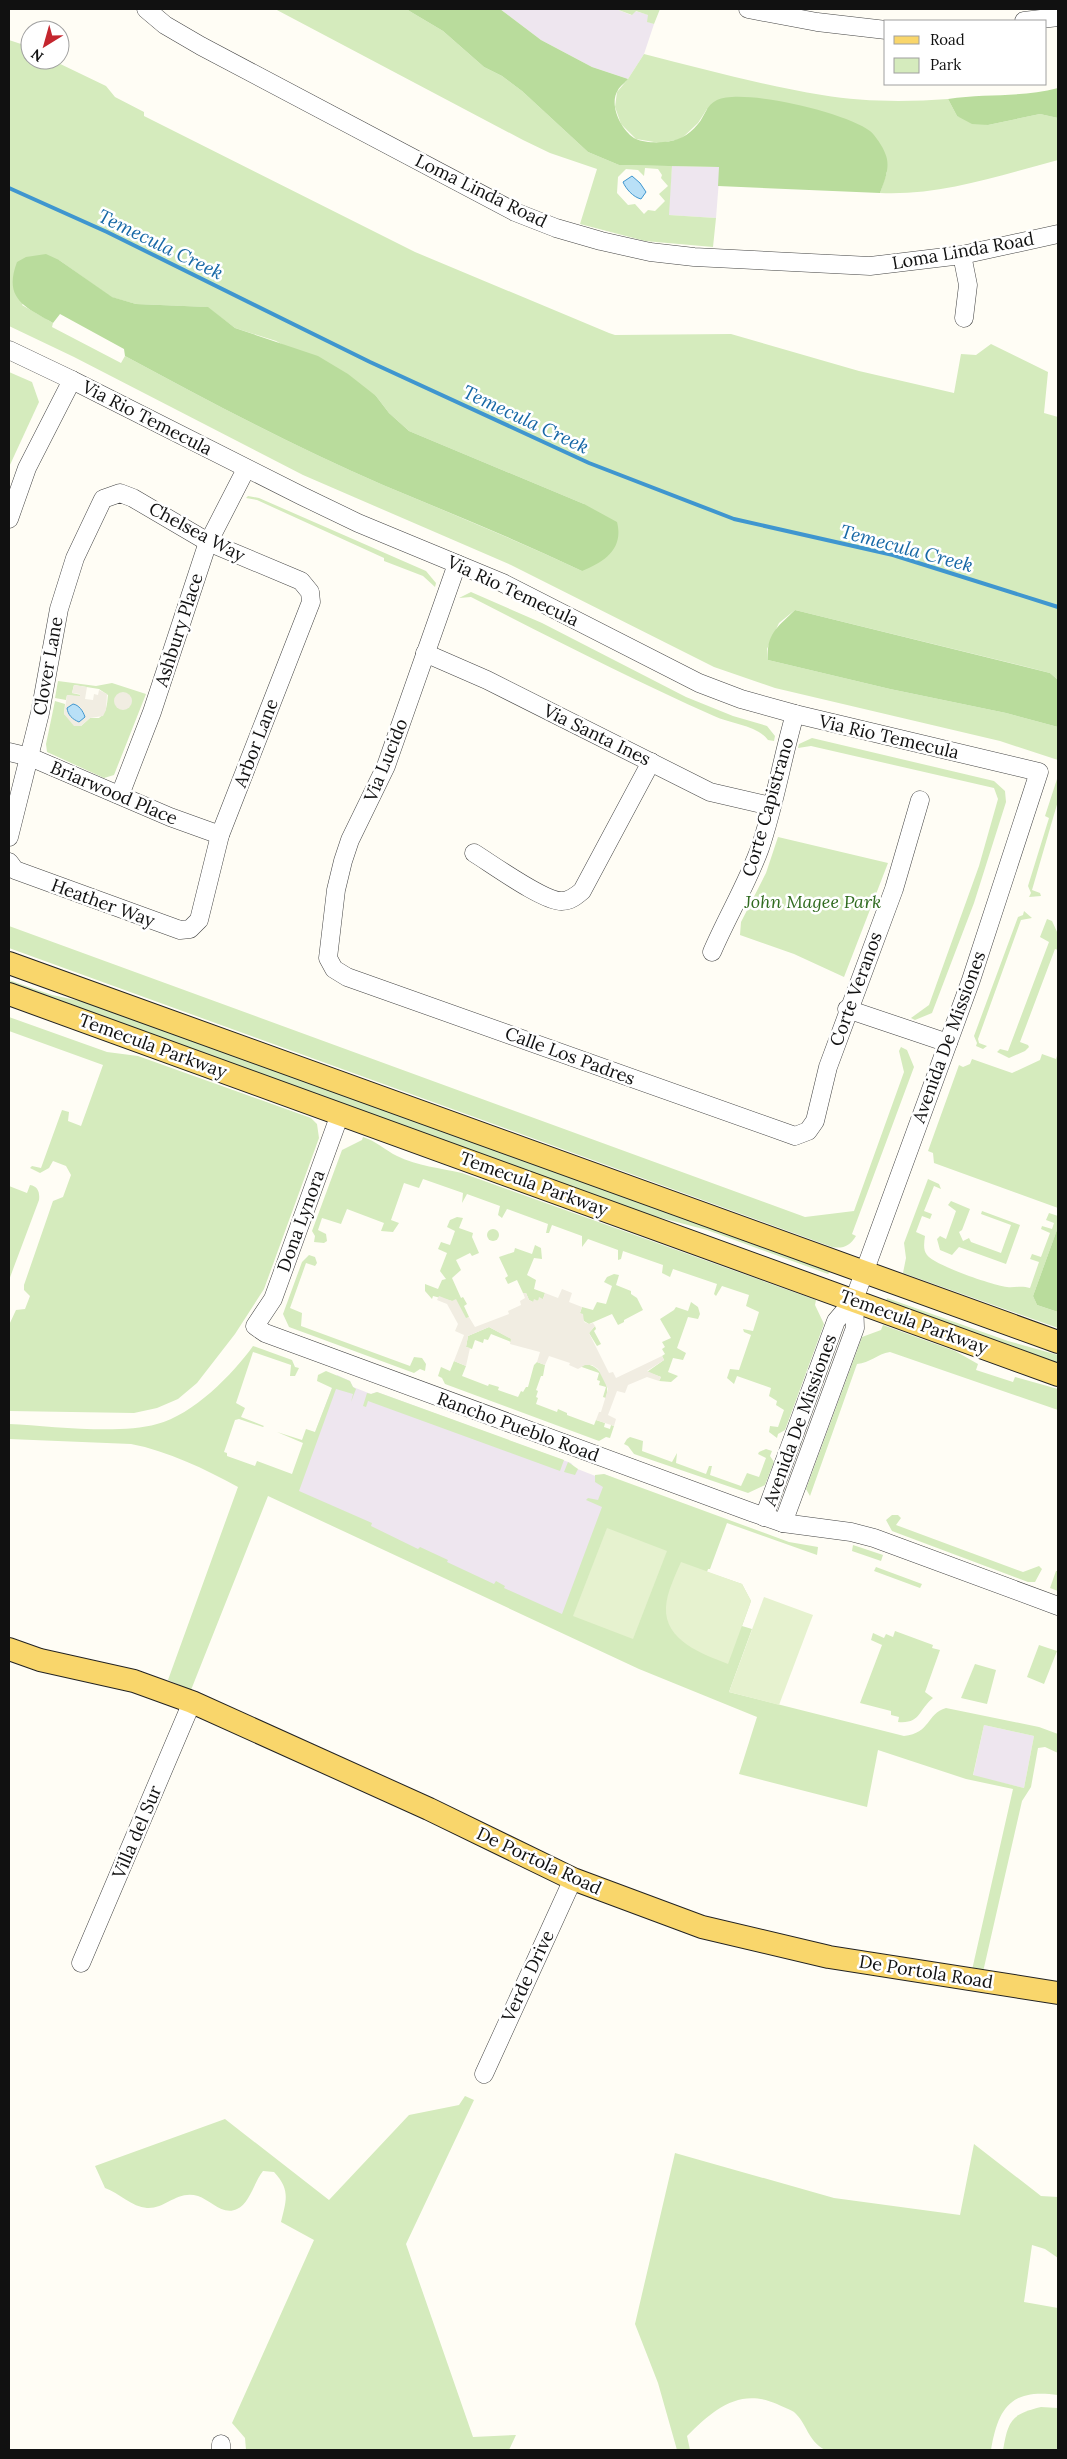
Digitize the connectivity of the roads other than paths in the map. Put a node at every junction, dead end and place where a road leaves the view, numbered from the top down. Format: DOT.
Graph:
graph roads {
  1 [pos="146,9"];
  2 [pos="748,9"];
  3 [pos="1058,17"];
  4 [pos="1032,20"];
  5 [pos="884,30"];
  6 [pos="1058,234"];
  7 [pos="962,255"];
  8 [pos="964,318"];
  9 [pos="9,350"];
  10 [pos="72,380"];
  11 [pos="246,469"];
  12 [pos="103,499"];
  13 [pos="9,519"];
  14 [pos="208,542"];
  15 [pos="456,564"];
  16 [pos="291,577"];
  17 [pos="425,654"];
  18 [pos="795,714"];
  19 [pos="9,752"];
  20 [pos="30,756"];
  21 [pos="651,762"];
  22 [pos="1039,772"];
  23 [pos="120,795"];
  24 [pos="920,800"];
  25 [pos="772,806"];
  26 [pos="220,835"];
  27 [pos="9,838"];
  28 [pos="474,853"];
  29 [pos="9,862"];
  30 [pos="199,920"];
  31 [pos="712,952"];
  32 [pos="328,958"];
  33 [pos="9,963"];
  34 [pos="9,994"];
  35 [pos="847,1009"];
  36 [pos="948,1043"];
  37 [pos="340,1114"];
  38 [pos="815,1121"];
  39 [pos="864,1270"];
  40 [pos="854,1300"];
  41 [pos="256,1326"];
  42 [pos="1058,1342"];
  43 [pos="1058,1375"];
  44 [pos="764,1517"];
  45 [pos="783,1523"];
  46 [pos="1058,1606"];
  47 [pos="9,1650"];
  48 [pos="40,1660"];
  49 [pos="9,1665"];
  50 [pos="192,1702"];
  51 [pos="573,1879"];
  52 [pos="81,1963"];
  53 [pos="1058,1993"];
  54 [pos="484,2074"];
  1 -- 7 [label="street, Loma Linda Road"];
  2 -- 5 [label="street"];
  3 -- 4 [label="street"];
  6 -- 7 [label="street, Loma Linda Road"];
  7 -- 8 [label="street"];
  9 -- 10 [label="street, Via Rio Temecula"];
  10 -- 11 [label="street, Via Rio Temecula"];
  10 -- 13 [label="street"];
  11 -- 14 [label="street, Ashbury Place"];
  11 -- 15 [label="street, Via Rio Temecula"];
  12 -- 14 [label="street, Chelsea Way"];
  12 -- 20 [label="street, Clover Lane"];
  14 -- 16 [label="street, Chelsea Way"];
  14 -- 23 [label="street, Ashbury Place"];
  15 -- 17 [label="street, Via Lucido"];
  15 -- 18 [label="street, Via Rio Temecula"];
  16 -- 26 [label="street, Arbor Lane"];
  17 -- 21 [label="street, Via Santa Ines"];
  17 -- 32 [label="street, Via Lucido"];
  18 -- 22 [label="street, Via Rio Temecula"];
  18 -- 25 [label="street, Corte Capistrano"];
  19 -- 20 [label="street, Briarwood Place"];
  20 -- 23 [label="street, Briarwood Place"];
  20 -- 27 [label="street, Clover Lane"];
  21 -- 25 [label="street, Via Santa Ines"];
  21 -- 28 [label="street"];
  22 -- 36 [label="street, Avenida De Missiones"];
  23 -- 26 [label="street, Briarwood Place"];
  24 -- 35 [label="street, Corte Veranos"];
  25 -- 31 [label="street, Corte Capistrano"];
  26 -- 30 [label="street, Arbor Lane"];
  29 -- 30 [label="street, Heather Way"];
  32 -- 38 [label="street, Calle Los Padres"];
  33 -- 39 [label="main road, Temecula Parkway"];
  34 -- 37 [label="main road, Temecula Parkway"];
  35 -- 36 [label="street"];
  35 -- 38 [label="street, Corte Veranos"];
  36 -- 39 [label="street, Avenida De Missiones"];
  37 -- 40 [label="main road, Temecula Parkway"];
  37 -- 41 [label="street, Dona Lynora"];
  39 -- 40 [label="street, Avenida De Missiones"];
  39 -- 42 [label="main road, Temecula Parkway"];
  40 -- 43 [label="main road, Temecula Parkway"];
  40 -- 44 [label="street, Avenida De Missiones"];
  40 -- 45 [label="street, Avenida De Missiones"];
  41 -- 44 [label="street, Rancho Pueblo Road"];
  44 -- 45 [label="street, Rancho Pueblo Road"];
  45 -- 46 [label="street, Rancho Pueblo Road"];
  47 -- 48 [label="main road, De Portola Road"];
  48 -- 49 [label="main road, De Portola Road"];
  48 -- 50 [label="main road, De Portola Road"];
  50 -- 51 [label="main road, De Portola Road"];
  50 -- 52 [label="street, Villa del Sur"];
  51 -- 53 [label="main road, De Portola Road"];
  51 -- 54 [label="street, Verde Drive"];
}
